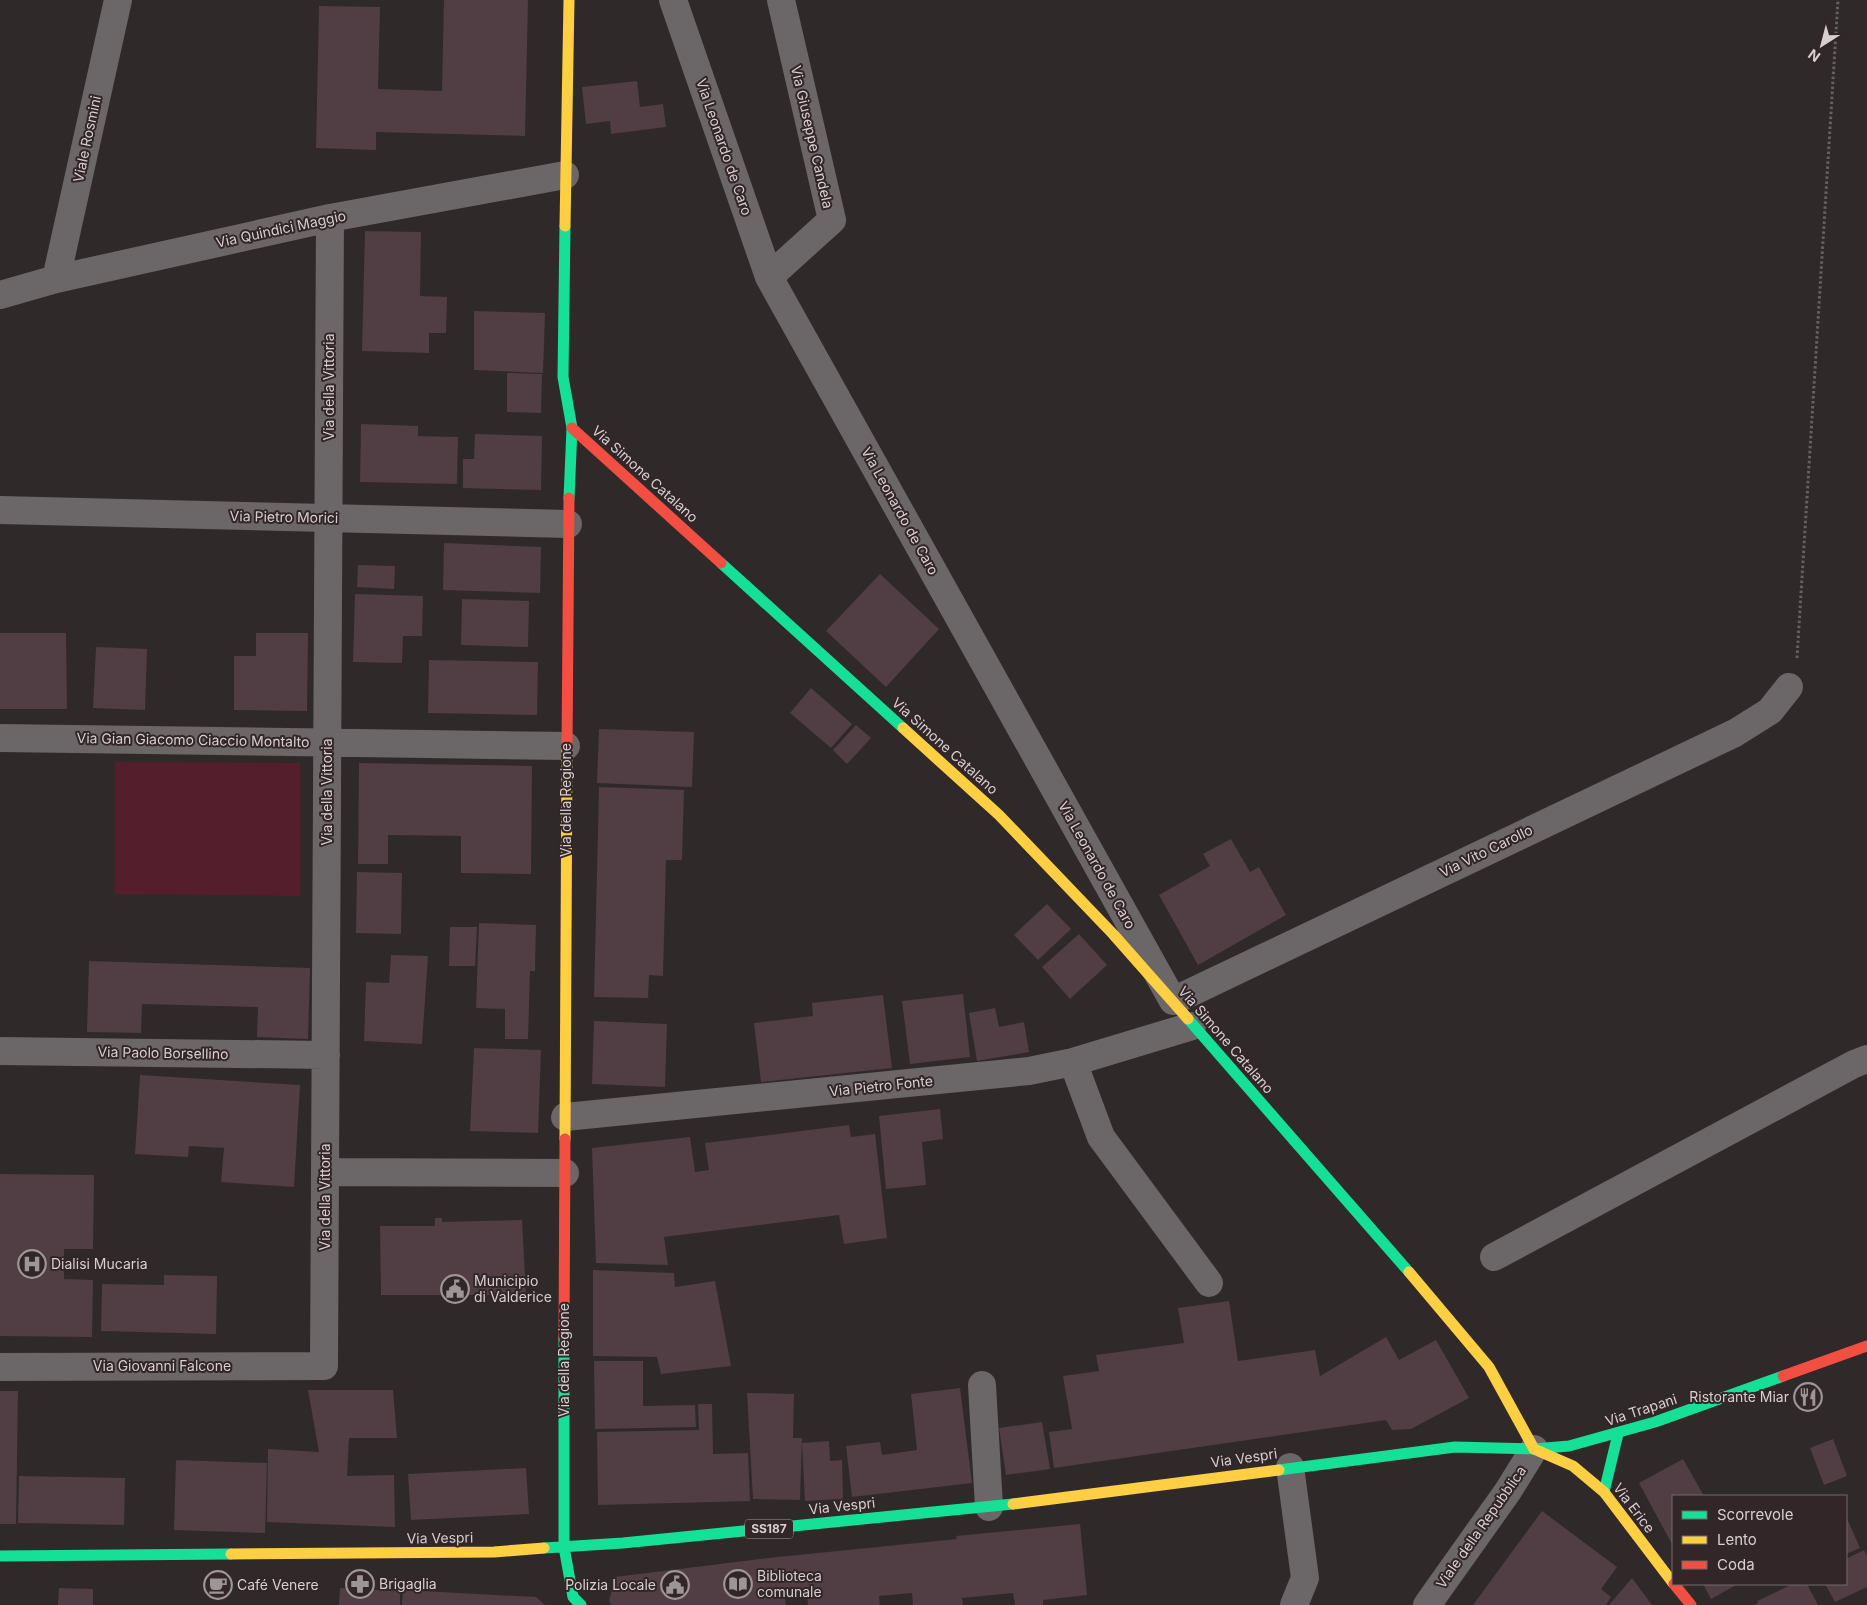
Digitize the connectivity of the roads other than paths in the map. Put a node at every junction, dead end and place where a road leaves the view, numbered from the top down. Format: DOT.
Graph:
graph roads {
  1 [pos="118,0"];
  2 [pos="569,0"];
  3 [pos="673,0"];
  4 [pos="781,0"];
  5 [pos="565,175"];
  6 [pos="330,218"];
  7 [pos="769,276"];
  8 [pos="56,279"];
  9 [pos="0,295"];
  10 [pos="572,428"];
  11 [pos="0,510"];
  12 [pos="329,518"];
  13 [pos="568,524"];
  14 [pos="1789,687"];
  15 [pos="0,738"];
  16 [pos="327,742"];
  17 [pos="566,746"];
  18 [pos="1173,1001"];
  19 [pos="1192,1026"];
  20 [pos="0,1051"];
  21 [pos="326,1055"];
  22 [pos="1867,1059"];
  23 [pos="1073,1062"];
  24 [pos="564,1117"];
  25 [pos="325,1172"];
  26 [pos="565,1173"];
  27 [pos="1494,1257"];
  28 [pos="1209,1283"];
  29 [pos="1867,1346"];
  30 [pos="324,1366"];
  31 [pos="0,1367"];
  32 [pos="982,1385"];
  33 [pos="1618,1434"];
  34 [pos="1534,1449"];
  35 [pos="1290,1467"];
  36 [pos="1604,1492"];
  37 [pos="989,1507"];
  38 [pos="564,1547"];
  39 [pos="0,1556"];
  40 [pos="1672,1583"];
  41 [pos="1674,1585"];
  42 [pos="581,1605"];
  43 [pos="1294,1605"];
  44 [pos="1427,1605"];
  45 [pos="1691,1605"];
  1 -- 8 [label="street, Viale Rosmini"];
  2 -- 5 [label="main road, Via Simone Catalano"];
  3 -- 7 [label="street, Via Leonardo de Caro"];
  4 -- 7 [label="street, Via Giuseppe Candela"];
  5 -- 6 [label="street, Via Quindici Maggio"];
  5 -- 10 [label="main road, Via Simone Catalano"];
  6 -- 8 [label="street, Via Quindici Maggio"];
  6 -- 12 [label="street, Via della Vittoria"];
  7 -- 18 [label="street, Via Leonardo de Caro"];
  8 -- 9 [label="street, Via Quindici Maggio"];
  10 -- 13 [label="main road, Via della Regione"];
  10 -- 18 [label="main road, Via Simone Catalano"];
  11 -- 12 [label="street, Via Pietro Morici"];
  12 -- 13 [label="street, Via Pietro Morici"];
  12 -- 16 [label="street, Via della Vittoria"];
  13 -- 17 [label="main road, Via della Regione"];
  14 -- 18 [label="street, Via Vito Carollo"];
  15 -- 16 [label="street, Via Gian Giacomo Ciaccio Montalto"];
  16 -- 17 [label="street, Via Gian Giacomo Ciaccio Montalto"];
  16 -- 21 [label="street, Via della Vittoria"];
  17 -- 24 [label="main road, Via della Regione"];
  18 -- 19 [label="main road, Via Simone Catalano"];
  19 -- 23 [label="street, Via Pietro Fonte"];
  19 -- 34 [label="main road, Via Simone Catalano"];
  20 -- 21 [label="street, Via Paolo Borsellino"];
  21 -- 25 [label="street, Via della Vittoria"];
  22 -- 27 [label="street"];
  23 -- 24 [label="street, Via Pietro Fonte"];
  23 -- 28 [label="street"];
  24 -- 26 [label="main road, Via della Regione"];
  25 -- 26 [label="street"];
  25 -- 30 [label="street, Via della Vittoria"];
  26 -- 38 [label="main road, Via della Regione"];
  29 -- 33 [label="main road, Via Trapani / SS187"];
  30 -- 31 [label="street, Via Giovanni Falcone"];
  32 -- 37 [label="street"];
  33 -- 34 [label="main road, Via Trapani / SS187"];
  33 -- 36 [label="main road"];
  34 -- 35 [label="main road, Via Vespri / SS187"];
  34 -- 36 [label="main road, Via Erice"];
  34 -- 44 [label="street, Viale della Repubblica"];
  35 -- 37 [label="main road, Via Vespri / SS187"];
  35 -- 43 [label="street"];
  36 -- 40 [label="main road, Via Erice"];
  37 -- 38 [label="main road, Via Vespri / SS187"];
  38 -- 39 [label="main road, Via Vespri / SS187"];
  38 -- 42 [label="main road, Via della Regione"];
  41 -- 45 [label="main road, Via Erice"];
}
